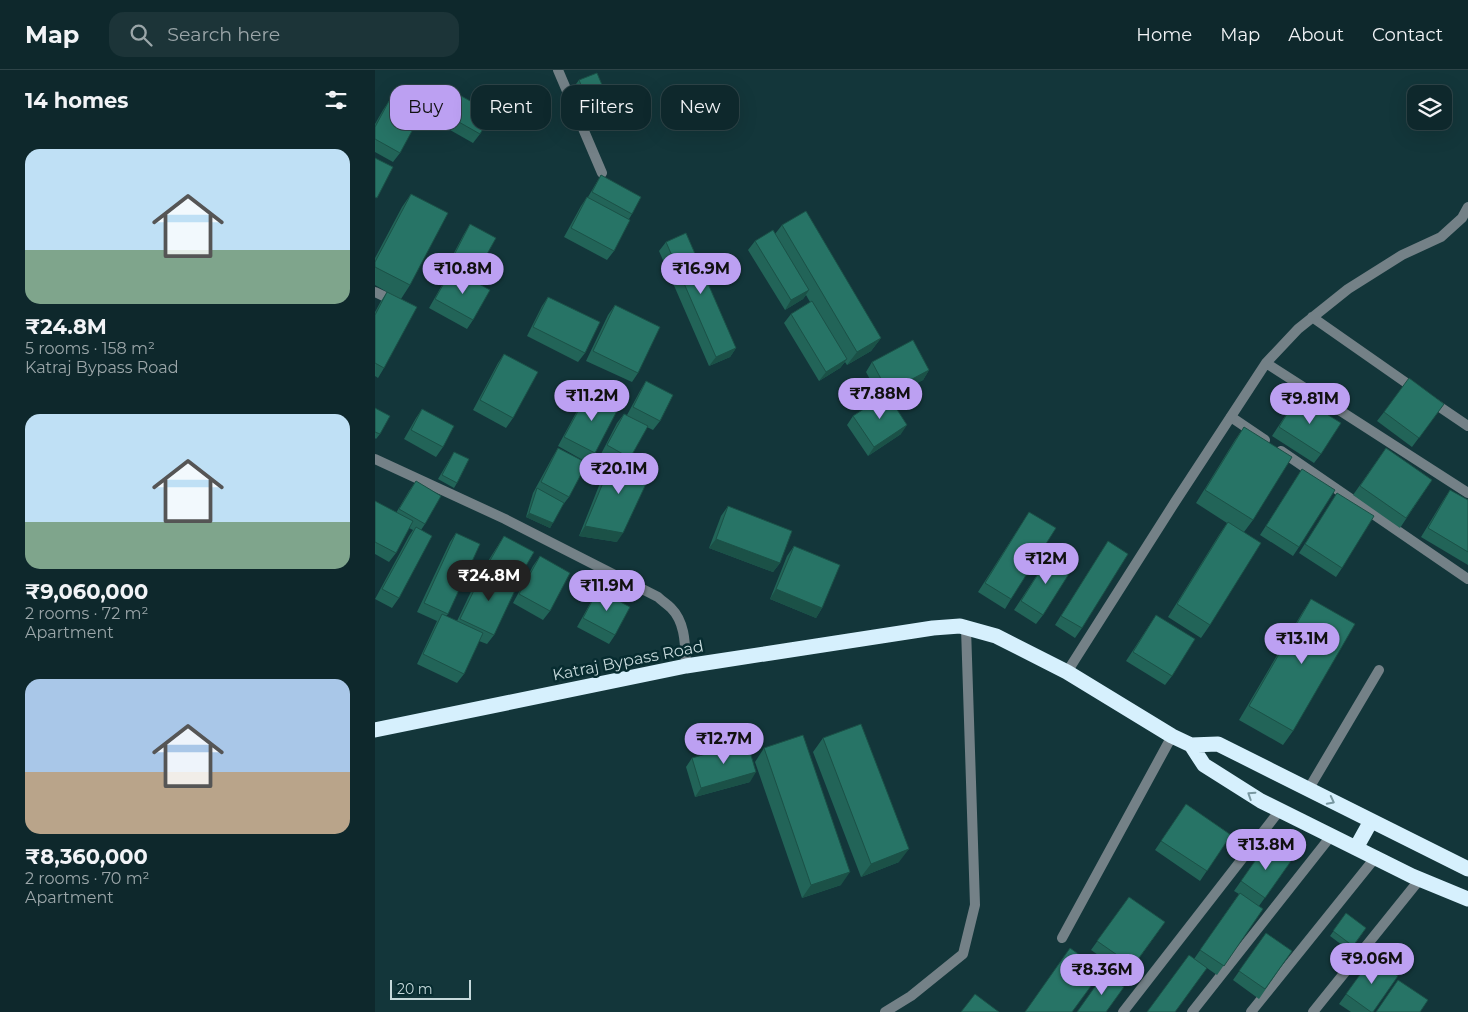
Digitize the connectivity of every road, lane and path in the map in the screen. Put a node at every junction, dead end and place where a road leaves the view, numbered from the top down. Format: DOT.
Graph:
graph roads {
  1 [pos="558,70"];
  2 [pos="602,173"];
  3 [pos="1468,208"];
  4 [pos="375,292"];
  5 [pos="401,304"];
  6 [pos="1312,317"];
  7 [pos="1266,363"];
  8 [pos="1231,417"];
  9 [pos="1468,426"];
  10 [pos="375,458"];
  11 [pos="1468,493"];
  12 [pos="1468,579"];
  13 [pos="966,628"];
  14 [pos="686,666"];
  15 [pos="1379,670"];
  16 [pos="1067,672"];
  17 [pos="375,730"];
  18 [pos="1172,736"];
  19 [pos="1191,745"];
  20 [pos="1309,790"];
  21 [pos="1280,810"];
  22 [pos="1371,821"];
  23 [pos="1331,836"];
  24 [pos="1356,848"];
  25 [pos="1375,858"];
  26 [pos="1468,869"];
  27 [pos="1420,879"];
  28 [pos="1468,899"];
  29 [pos="1062,938"];
  30 [pos="885,1012"];
  31 [pos="1123,1012"];
  32 [pos="1193,1012"];
  33 [pos="1251,1012"];
  34 [pos="1313,1012"];
  1 -- 2 [label="street"];
  3 -- 6 [label="street"];
  4 -- 5 [label="street"];
  6 -- 7 [label="street"];
  6 -- 9 [label="street"];
  7 -- 8 [label="street"];
  7 -- 11 [label="street"];
  8 -- 12 [label="street"];
  8 -- 16 [label="street"];
  10 -- 14 [label="street"];
  13 -- 14 [label="highway, Katraj Bypass Road"];
  13 -- 16 [label="highway, Katraj Bypass Road"];
  13 -- 30 [label="street"];
  14 -- 17 [label="highway, Katraj Bypass Road"];
  15 -- 20 [label="street"];
  16 -- 18 [label="highway, Katraj Bypass Road"];
  18 -- 19 [label="highway, Katraj Bypass Road"];
  18 -- 29 [label="street"];
  19 -- 20 [label="highway"];
  21 -- 19 [label="highway, one-way"];
  20 -- 22 [label="highway, one-way"];
  21 -- 23 [label="highway"];
  21 -- 31 [label="street"];
  22 -- 24 [label="highway"];
  22 -- 26 [label="highway"];
  23 -- 24 [label="highway"];
  23 -- 32 [label="street"];
  24 -- 25 [label="highway"];
  25 -- 27 [label="highway"];
  25 -- 33 [label="street"];
  27 -- 28 [label="highway"];
  27 -- 34 [label="street"];
}
